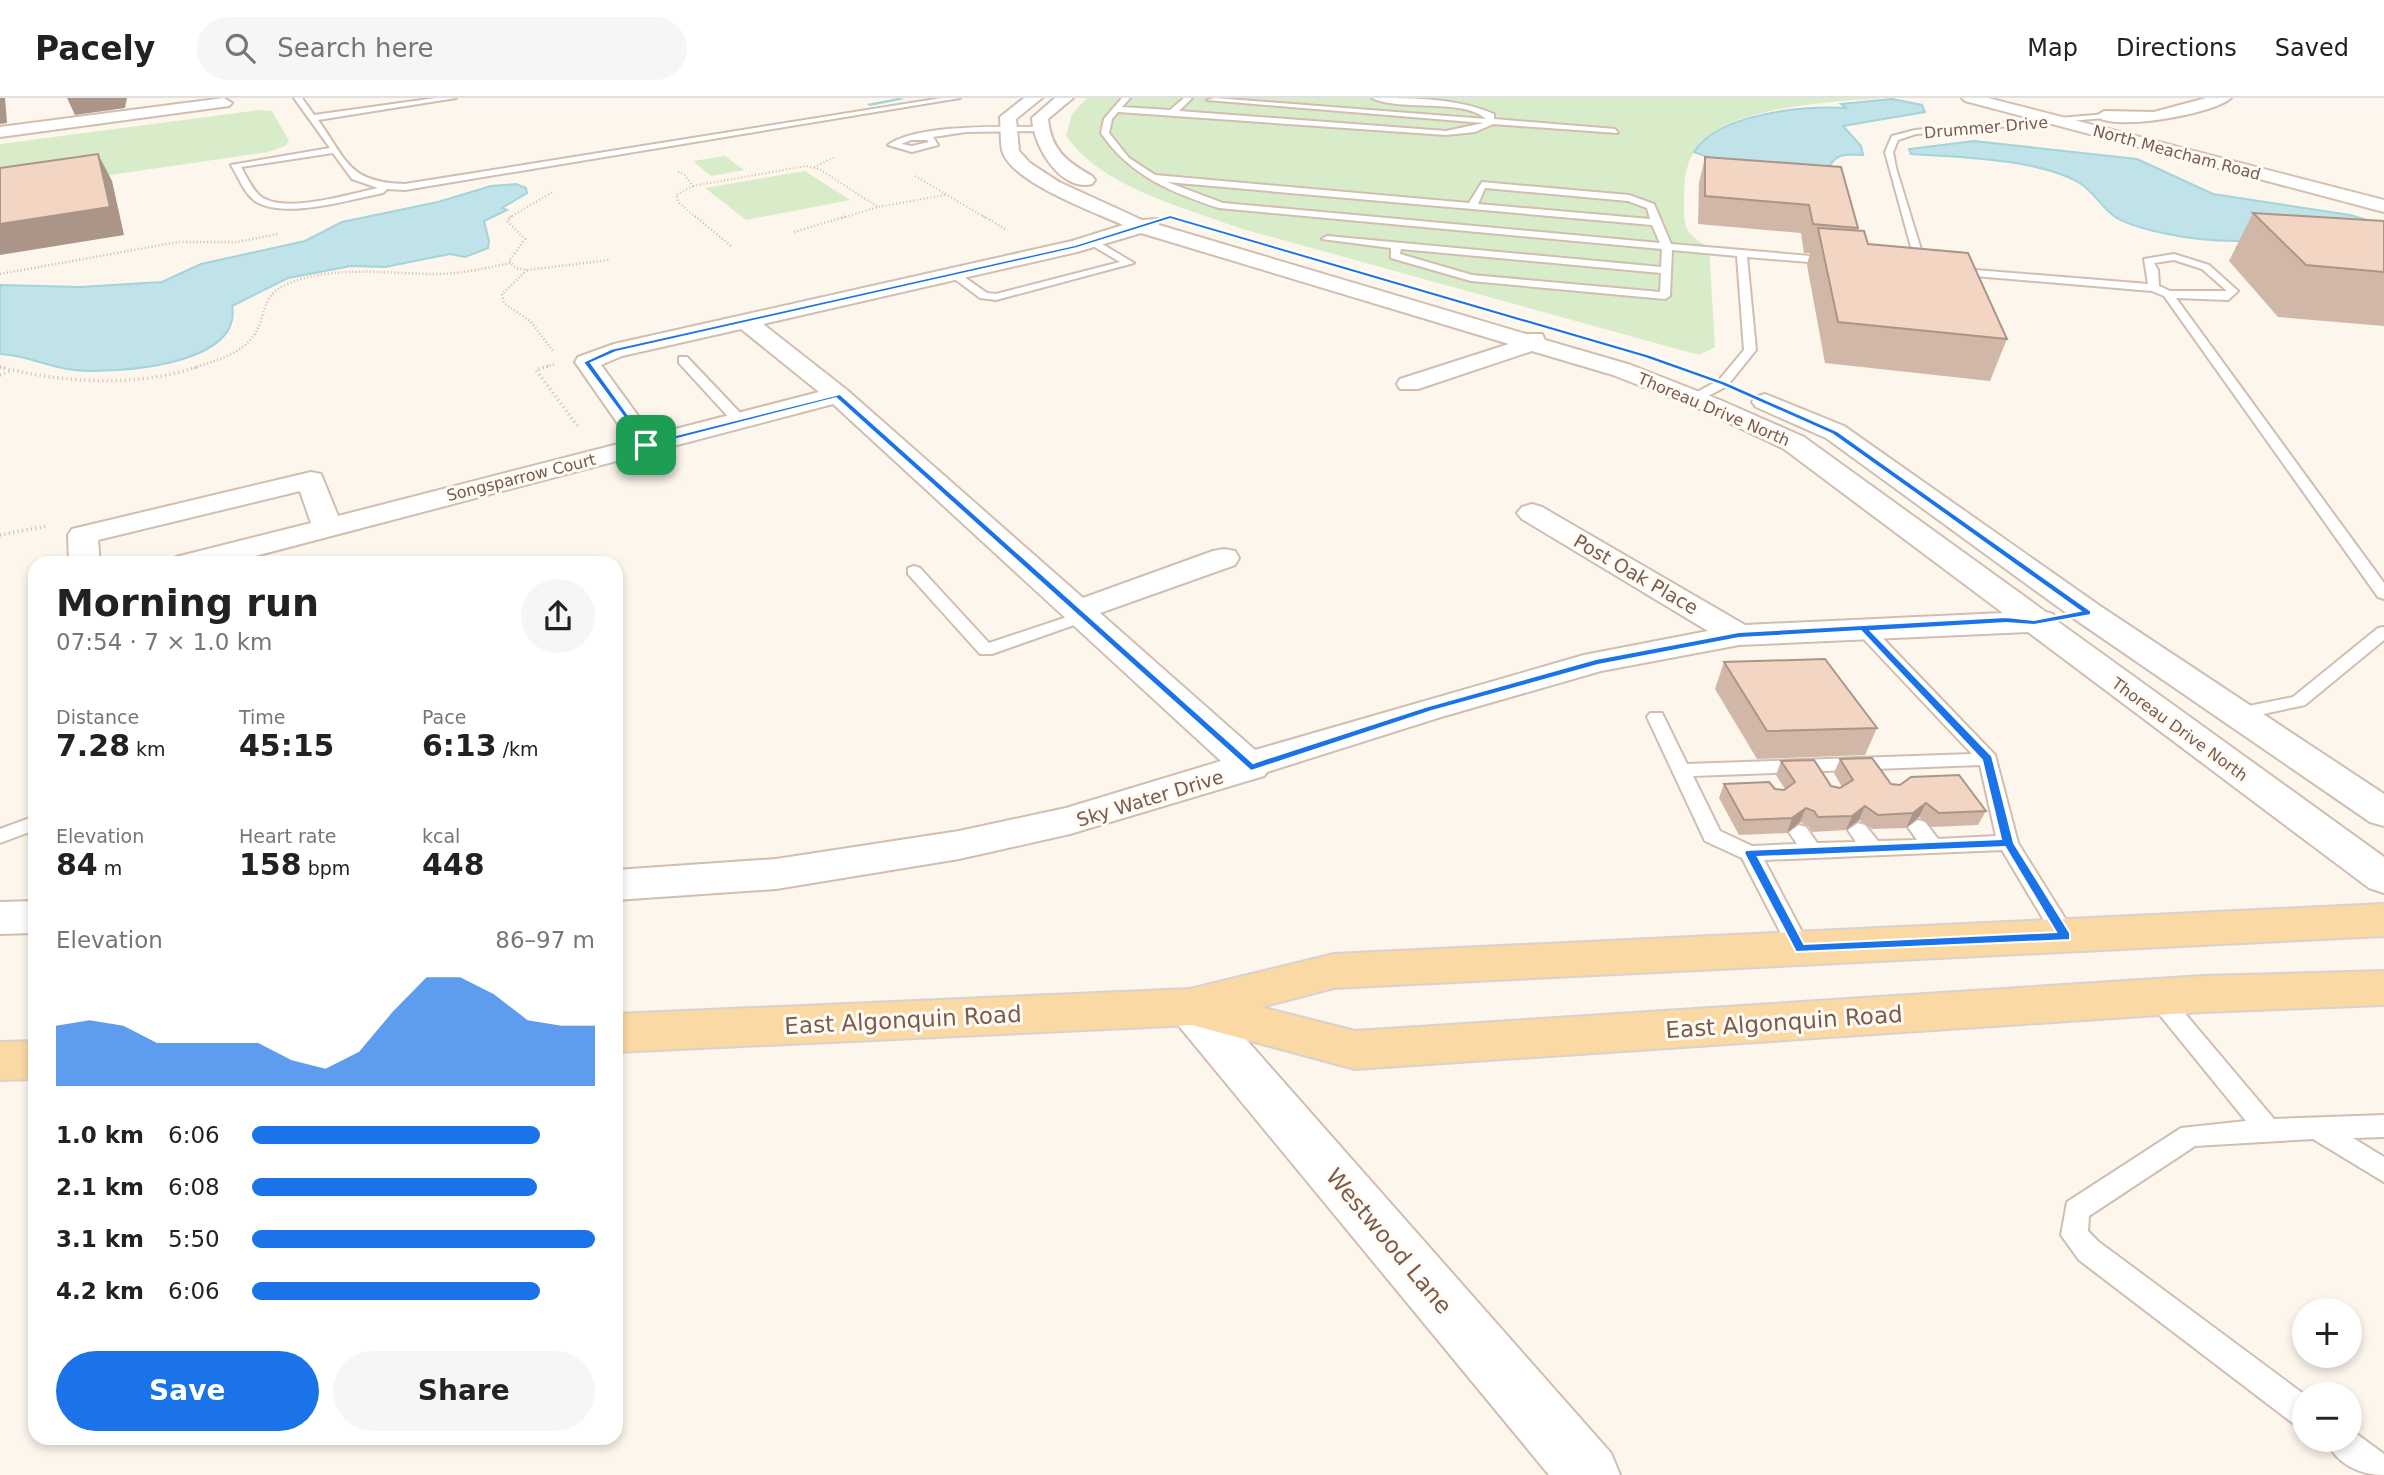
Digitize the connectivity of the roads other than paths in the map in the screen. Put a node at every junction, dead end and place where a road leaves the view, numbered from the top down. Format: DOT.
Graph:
graph roads {
  1 [pos="298,98"];
  2 [pos="452,98"];
  3 [pos="956,98"];
  4 [pos="1034,98"];
  5 [pos="1065,98"];
  6 [pos="1126,98"];
  7 [pos="1188,98"];
  8 [pos="1376,98"];
  9 [pos="1970,98"];
  10 [pos="2034,98"];
  11 [pos="2223,98"];
  12 [pos="1212,99"];
  13 [pos="2138,100"];
  14 [pos="224,103"];
  15 [pos="1116,108"];
  16 [pos="1172,113"];
  17 [pos="1197,115"];
  18 [pos="2104,116"];
  19 [pos="312,118"];
  20 [pos="1490,121"];
  21 [pos="2057,121"];
  22 [pos="1040,129"];
  23 [pos="1007,130"];
  24 [pos="1615,131"];
  25 [pos="0,132"];
  26 [pos="920,137"];
  27 [pos="2190,137"];
  28 [pos="336,150"];
  29 [pos="1156,178"];
  30 [pos="405,187"];
  31 [pos="1472,206"];
  32 [pos="2384,206"];
  33 [pos="1170,217"];
  34 [pos="1656,222"];
  35 [pos="1140,226"];
  36 [pos="1327,239"];
  37 [pos="1092,242"];
  38 [pos="1396,245"];
  39 [pos="1667,246"];
  40 [pos="1742,253"];
  41 [pos="1853,263"];
  42 [pos="1908,267"];
  43 [pos="1922,269"];
  44 [pos="1664,270"];
  45 [pos="953,274"];
  46 [pos="2154,288"];
  47 [pos="2168,294"];
  48 [pos="746,322"];
  49 [pos="1551,329"];
  50 [pos="1528,343"];
  51 [pos="1635,353"];
  52 [pos="683,360"];
  53 [pos="1409,384"];
  54 [pos="1706,385"];
  55 [pos="838,395"];
  56 [pos="740,421"];
  57 [pos="646,445"];
  58 [pos="1532,513"];
  59 [pos="327,527"];
  60 [pos="84,556"];
  61 [pos="217,556"];
  62 [pos="1224,558"];
  63 [pos="914,571"];
  64 [pos="2384,594"];
  65 [pos="1082,613"];
  66 [pos="2088,613"];
  67 [pos="2034,622"];
  68 [pos="1863,628"];
  69 [pos="2384,632"];
  70 [pos="1739,635"];
  71 [pos="2235,715"];
  72 [pos="1657,717"];
  73 [pos="1988,759"];
  74 [pos="1872,763"];
  75 [pos="1816,765"];
  76 [pos="1251,767"];
  77 [pos="1758,768"];
  78 [pos="1682,770"];
  79 [pos="1885,782"];
  80 [pos="1828,784"];
  81 [pos="1771,786"];
  82 [pos="2384,813"];
  83 [pos="28,826"];
  84 [pos="1919,827"];
  85 [pos="1858,830"];
  86 [pos="1799,832"];
  87 [pos="0,836"];
  88 [pos="2008,843"];
  89 [pos="1932,845"];
  90 [pos="1872,848"];
  91 [pos="1811,850"];
  92 [pos="1750,853"];
  93 [pos="2384,878"];
  94 [pos="623,885"];
  95 [pos="28,916"];
  96 [pos="0,918"];
  97 [pos="2384,920"];
  98 [pos="2065,936"];
  99 [pos="1801,949"];
  100 [pos="2384,988"];
  101 [pos="2158,997"];
  102 [pos="1190,1007"];
  103 [pos="623,1033"];
  104 [pos="28,1060"];
  105 [pos="0,1061"];
  106 [pos="2384,1126"];
  107 [pos="2318,1129"];
  108 [pos="2268,1130"];
  109 [pos="2384,1171"];
  110 [pos="2292,1403"];
  111 [pos="2357,1452"];
  112 [pos="2384,1472"];
  113 [pos="1589,1475"];
  1 -- 19 [label="lane"];
  2 -- 19 [label="lane"];
  3 -- 30 [label="lane"];
  4 -- 23 [label="street"];
  5 -- 22 [label="street"];
  6 -- 15 [label="lane"];
  7 -- 16 [label="lane"];
  8 -- 20 [label="lane"];
  9 -- 21 [label="street, North Meacham Road"];
  10 -- 18 [label="street, North Meacham Road"];
  11 -- 18 [label="street"];
  12 -- 17 [label="lane"];
  12 -- 20 [label="lane"];
  13 -- 18 [label="street"];
  14 -- 25 [label="street"];
  15 -- 16 [label="lane"];
  15 -- 29 [label="lane"];
  16 -- 17 [label="lane"];
  17 -- 20 [label="lane"];
  18 -- 21 [label="lane, Drummer Drive"];
  18 -- 27 [label="street, North Meacham Road"];
  19 -- 28 [label="lane"];
  20 -- 24 [label="lane"];
  21 -- 32 [label="street, North Meacham Road"];
  21 -- 43 [label="lane, Drummer Drive"];
  22 -- 23 [label="lane"];
  22 -- 33 [label="street, Thoreau Drive North"];
  23 -- 26 [label="lane"];
  23 -- 35 [label="street, Thoreau Drive North"];
  28 -- 30 [label="lane"];
  28 -- 30 [label="lane"];
  29 -- 31 [label="lane"];
  29 -- 39 [label="lane"];
  31 -- 34 [label="lane"];
  31 -- 34 [label="lane"];
  33 -- 35 [label="street"];
  33 -- 49 [label="street, Thoreau Drive North"];
  34 -- 39 [label="lane"];
  35 -- 37 [label="street"];
  35 -- 50 [label="street, Thoreau Drive North"];
  36 -- 38 [label="lane"];
  37 -- 45 [label="street"];
  37 -- 45 [label="lane"];
  38 -- 44 [label="lane"];
  38 -- 44 [label="lane"];
  39 -- 40 [label="lane"];
  39 -- 44 [label="lane"];
  40 -- 41 [label="lane"];
  40 -- 54 [label="lane"];
  42 -- 43 [label="lane"];
  43 -- 46 [label="lane"];
  45 -- 48 [label="street"];
  46 -- 47 [label="lane"];
  46 -- 47 [label="lane"];
  47 -- 64 [label="lane"];
  48 -- 55 [label="street"];
  48 -- 57 [label="street"];
  49 -- 50 [label="street"];
  49 -- 51 [label="street, Thoreau Drive North"];
  50 -- 53 [label="street"];
  50 -- 54 [label="street, Thoreau Drive North"];
  52 -- 56 [label="lane"];
  54 -- 66 [label="street, Thoreau Drive North"];
  54 -- 67 [label="street, Thoreau Drive North"];
  55 -- 56 [label="street, Songsparrow Court"];
  55 -- 65 [label="street"];
  56 -- 57 [label="street, Songsparrow Court"];
  57 -- 59 [label="street, Songsparrow Court"];
  58 -- 70 [label="street, Post Oak Place"];
  59 -- 60 [label="street"];
  59 -- 61 [label="street, Songsparrow Court"];
  62 -- 65 [label="street"];
  63 -- 65 [label="lane"];
  65 -- 76 [label="street"];
  66 -- 67 [label="street, Sky Water Drive"];
  66 -- 71 [label="street, Thoreau Drive North"];
  67 -- 68 [label="street, Sky Water Drive"];
  67 -- 93 [label="street, Thoreau Drive North"];
  68 -- 70 [label="street, Sky Water Drive"];
  68 -- 73 [label="lane"];
  69 -- 71 [label="lane"];
  70 -- 76 [label="street, Sky Water Drive"];
  71 -- 82 [label="street, Thoreau Drive North"];
  72 -- 78 [label="lane"];
  73 -- 74 [label="lane"];
  73 -- 88 [label="lane"];
  74 -- 75 [label="lane"];
  74 -- 79 [label="lane"];
  75 -- 77 [label="lane"];
  75 -- 80 [label="lane"];
  76 -- 94 [label="street, Sky Water Drive"];
  77 -- 78 [label="lane"];
  77 -- 81 [label="lane"];
  78 -- 92 [label="lane"];
  83 -- 87 [label="lane"];
  84 -- 89 [label="lane"];
  85 -- 90 [label="lane"];
  86 -- 91 [label="lane"];
  88 -- 89 [label="lane"];
  88 -- 98 [label="lane"];
  89 -- 90 [label="lane"];
  90 -- 91 [label="lane"];
  91 -- 92 [label="lane"];
  92 -- 99 [label="lane"];
  95 -- 96 [label="street"];
  97 -- 98 [label="main road, East Algonquin Road"];
  98 -- 99 [label="main road, East Algonquin Road"];
  99 -- 102 [label="main road, East Algonquin Road"];
  100 -- 101 [label="main road, East Algonquin Road"];
  101 -- 102 [label="main road, East Algonquin Road"];
  101 -- 108 [label="lane"];
  102 -- 103 [label="main road, East Algonquin Road"];
  102 -- 113 [label="street, Westwood Lane"];
  104 -- 105 [label="main road"];
  106 -- 107 [label="lane"];
  107 -- 108 [label="lane"];
  107 -- 109 [label="lane"];
  108 -- 110 [label="lane"];
  111 -- 112 [label="lane"];
}
